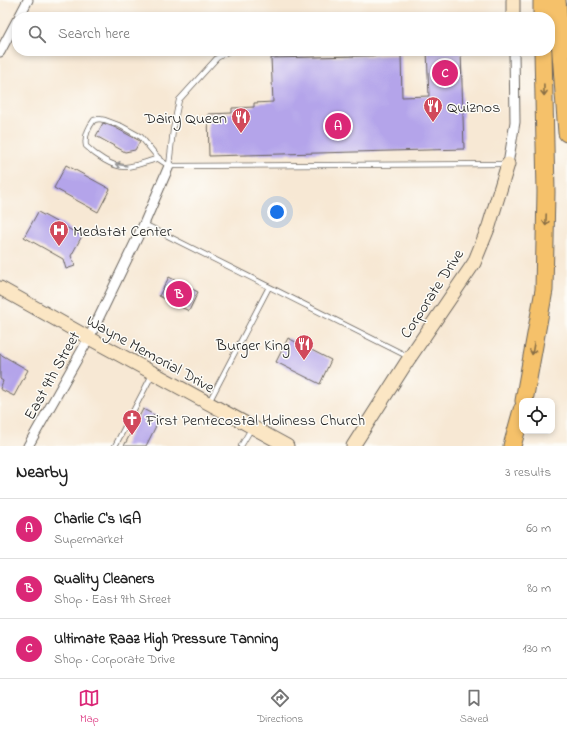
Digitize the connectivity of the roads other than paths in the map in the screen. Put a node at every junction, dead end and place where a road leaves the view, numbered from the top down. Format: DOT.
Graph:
graph roads {
  1 [pos="28,0"];
  2 [pos="513,0"];
  3 [pos="542,0"];
  4 [pos="557,0"];
  5 [pos="22,12"];
  6 [pos="513,12"];
  7 [pos="542,12"];
  8 [pos="12,29"];
  9 [pos="0,52"];
  10 [pos="220,56"];
  11 [pos="514,56"];
  12 [pos="543,56"];
  13 [pos="567,133"];
  14 [pos="159,158"];
  15 [pos="508,164"];
  16 [pos="169,166"];
  17 [pos="144,224"];
  18 [pos="269,287"];
  19 [pos="0,288"];
  20 [pos="89,338"];
  21 [pos="410,357"];
  22 [pos="153,373"];
  23 [pos="525,398"];
  24 [pos="209,404"];
  25 [pos="519,421"];
  26 [pos="252,427"];
  27 [pos="28,446"];
  28 [pos="115,446"];
  29 [pos="241,446"];
  30 [pos="287,446"];
  31 [pos="353,446"];
  32 [pos="512,446"];
  1 -- 5 [label="street"];
  2 -- 6 [label="street"];
  3 -- 7 [label="highway"];
  4 -- 13 [label="highway"];
  8 -- 9 [label="street"];
  10 -- 16 [label="lane"];
  11 -- 15 [label="street, Corporate Drive"];
  12 -- 23 [label="highway, one-way"];
  14 -- 14 [label="lane, one-way"];
  14 -- 16 [label="lane"];
  15 -- 16 [label="lane"];
  15 -- 21 [label="street, Corporate Drive"];
  16 -- 17 [label="street, East 9th Street"];
  17 -- 18 [label="lane"];
  17 -- 20 [label="street, East 9th Street"];
  18 -- 21 [label="lane"];
  18 -- 24 [label="lane"];
  19 -- 20 [label="street, Wayne Memorial Drive"];
  20 -- 22 [label="street, Wayne Memorial Drive"];
  20 -- 27 [label="street, East 9th Street"];
  21 -- 31 [label="street, Corporate Drive"];
  22 -- 24 [label="street, Wayne Memorial Drive"];
  22 -- 28 [label="lane"];
  24 -- 26 [label="street, Wayne Memorial Drive"];
  25 -- 32 [label="highway"];
  26 -- 29 [label="lane"];
  26 -- 30 [label="street, Wayne Memorial Drive"];
}
